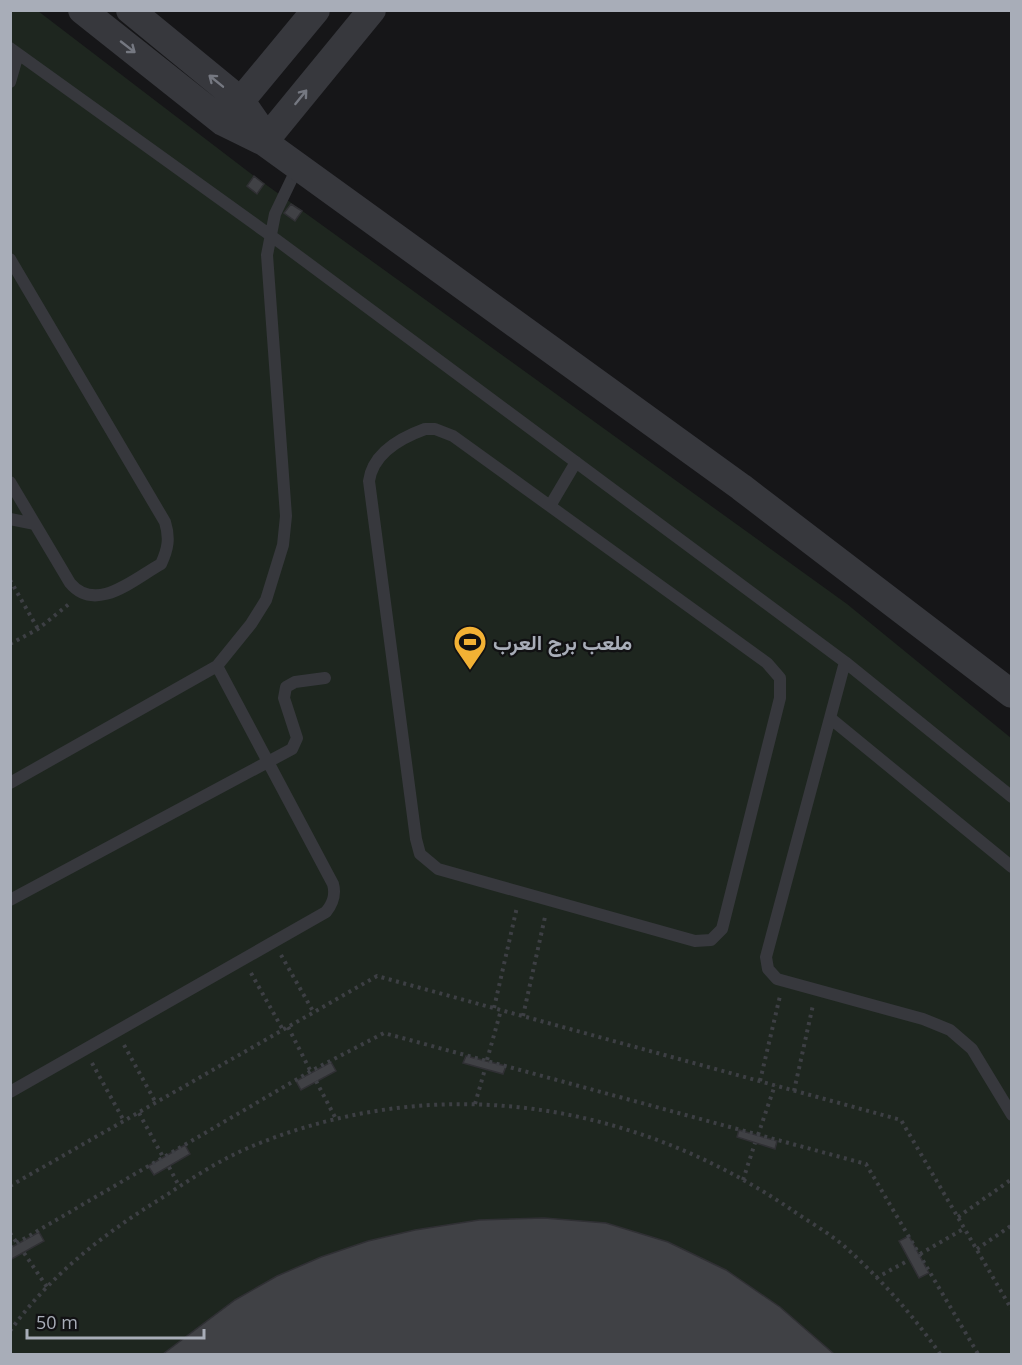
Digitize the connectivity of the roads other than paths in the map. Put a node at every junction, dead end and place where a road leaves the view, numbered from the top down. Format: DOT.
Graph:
graph roads {
  1 [pos="82,10"];
  2 [pos="130,10"];
  3 [pos="316,10"];
  4 [pos="372,10"];
  5 [pos="14,51"];
  6 [pos="10,82"];
  7 [pos="232,112"];
  8 [pos="264,142"];
  9 [pos="297,168"];
  10 [pos="270,235"];
  11 [pos="10,259"];
  12 [pos="576,462"];
  13 [pos="10,482"];
  14 [pos="550,506"];
  15 [pos="10,519"];
  16 [pos="35,524"];
  17 [pos="845,662"];
  18 [pos="217,666"];
  19 [pos="325,678"];
  20 [pos="1011,694"];
  21 [pos="830,718"];
  22 [pos="269,761"];
  23 [pos="10,783"];
  24 [pos="1011,797"];
  25 [pos="1011,867"];
  26 [pos="10,900"];
  27 [pos="10,1092"];
  28 [pos="1011,1115"];
  1 -- 7 [label="street, one-way"];
  7 -- 2 [label="street, one-way"];
  3 -- 7 [label="street"];
  8 -- 4 [label="street, one-way"];
  5 -- 6 [label="lane"];
  5 -- 10 [label="lane"];
  7 -- 8 [label="street"];
  8 -- 9 [label="street"];
  9 -- 10 [label="lane"];
  9 -- 20 [label="street"];
  10 -- 12 [label="lane"];
  10 -- 18 [label="lane"];
  11 -- 16 [label="lane"];
  12 -- 14 [label="lane"];
  12 -- 17 [label="lane"];
  13 -- 16 [label="lane"];
  14 -- 14 [label="lane"];
  15 -- 16 [label="lane"];
  17 -- 21 [label="lane"];
  17 -- 24 [label="lane"];
  18 -- 22 [label="lane"];
  18 -- 23 [label="lane"];
  19 -- 22 [label="lane"];
  21 -- 25 [label="lane"];
  21 -- 28 [label="lane"];
  22 -- 26 [label="lane"];
  22 -- 27 [label="lane"];
}
